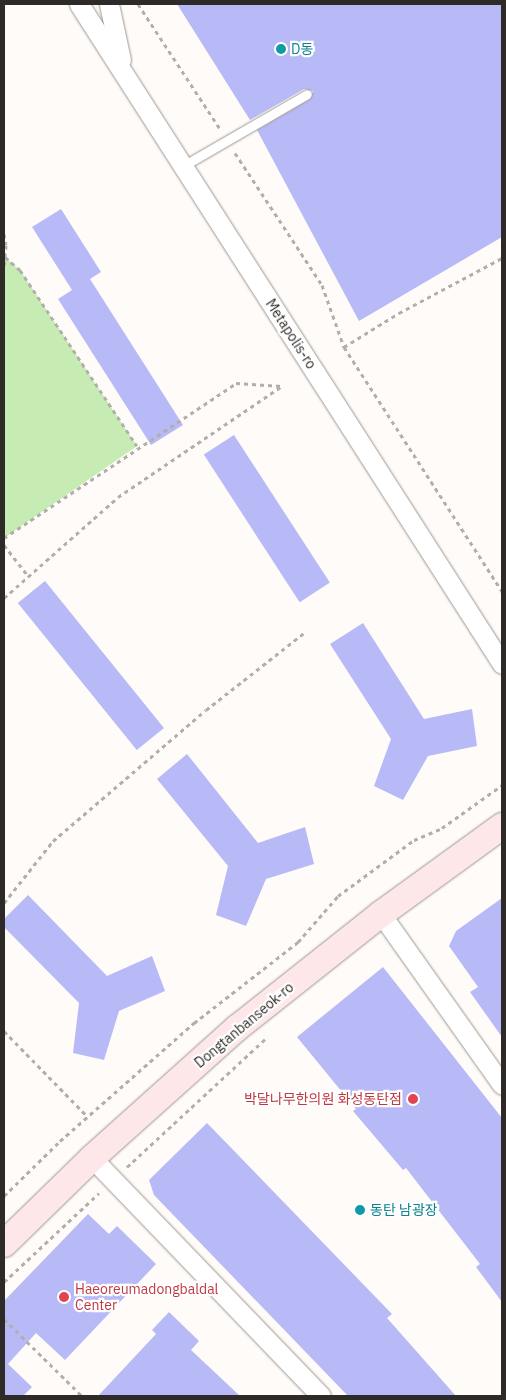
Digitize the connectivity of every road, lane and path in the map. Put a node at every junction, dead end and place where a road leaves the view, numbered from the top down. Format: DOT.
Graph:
graph roads {
  1 [pos="79,4"];
  2 [pos="109,4"];
  3 [pos="138,4"];
  4 [pos="123,72"];
  5 [pos="306,94"];
  6 [pos="227,140"];
  7 [pos="183,166"];
  8 [pos="4,234"];
  9 [pos="5,257"];
  10 [pos="502,258"];
  11 [pos="4,267"];
  12 [pos="344,347"];
  13 [pos="137,446"];
  14 [pos="4,538"];
  15 [pos="4,545"];
  16 [pos="28,576"];
  17 [pos="502,591"];
  18 [pos="4,598"];
  19 [pos="305,632"];
  20 [pos="502,664"];
  21 [pos="502,785"];
  22 [pos="502,826"];
  23 [pos="4,903"];
  24 [pos="381,914"];
  25 [pos="4,1031"];
  26 [pos="270,1035"];
  27 [pos="502,1086"];
  28 [pos="87,1116"];
  29 [pos="92,1158"];
  30 [pos="113,1180"];
  31 [pos="4,1196"];
  32 [pos="4,1244"];
  33 [pos="4,1282"];
  34 [pos="4,1320"];
  35 [pos="82,1396"];
  36 [pos="321,1396"];
  1 -- 4 [label="street, Metapolis-ro"];
  2 -- 4 [label="street"];
  3 -- 6 [label="path"];
  4 -- 7 [label="street, Metapolis-ro"];
  5 -- 6 [label="lane"];
  6 -- 7 [label="lane"];
  6 -- 12 [label="path"];
  7 -- 20 [label="street, Metapolis-ro"];
  8 -- 9 [label="path"];
  9 -- 11 [label="path"];
  9 -- 13 [label="path"];
  10 -- 12 [label="path"];
  12 -- 17 [label="path"];
  13 -- 14 [label="path"];
  13 -- 16 [label="path"];
  15 -- 16 [label="path"];
  16 -- 18 [label="path"];
  19 -- 23 [label="path"];
  21 -- 28 [label="path"];
  22 -- 24 [label="street, Dongtanbanseok-ro"];
  24 -- 27 [label="street"];
  24 -- 29 [label="street, Dongtanbanseok-ro"];
  25 -- 28 [label="path"];
  26 -- 30 [label="path"];
  28 -- 31 [label="path"];
  29 -- 30 [label="street"];
  29 -- 32 [label="street, Dongtanbanseok-ro"];
  30 -- 33 [label="path"];
  30 -- 36 [label="street"];
  34 -- 35 [label="path"];
}
